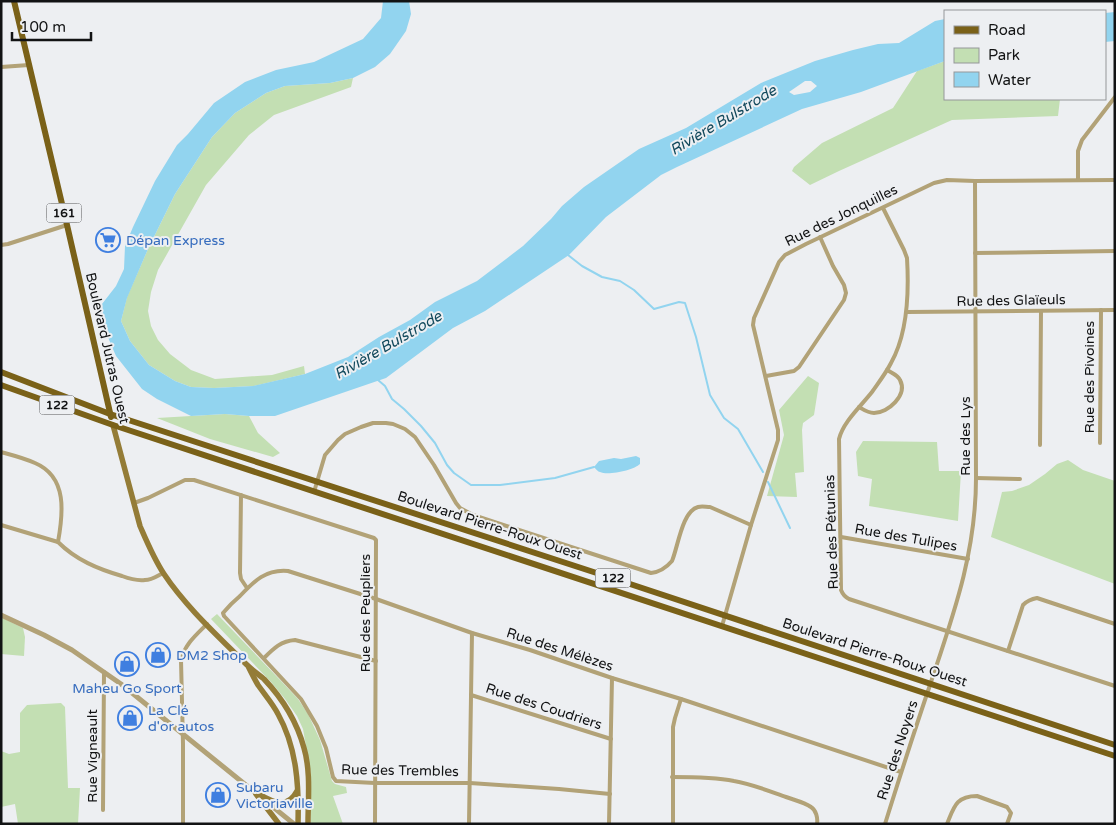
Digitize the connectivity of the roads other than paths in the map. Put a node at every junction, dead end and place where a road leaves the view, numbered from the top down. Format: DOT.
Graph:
graph roads {
  1 [pos="14,1"];
  2 [pos="29,65"];
  3 [pos="1,67"];
  4 [pos="1115,98"];
  5 [pos="1078,180"];
  6 [pos="1115,180"];
  7 [pos="975,181"];
  8 [pos="883,208"];
  9 [pos="67,225"];
  10 [pos="820,237"];
  11 [pos="1,245"];
  12 [pos="1115,251"];
  13 [pos="975,253"];
  14 [pos="1101,310"];
  15 [pos="1115,310"];
  16 [pos="1041,311"];
  17 [pos="907,312"];
  18 [pos="975,312"];
  19 [pos="887,370"];
  20 [pos="1,372"];
  21 [pos="766,376"];
  22 [pos="1,385"];
  23 [pos="859,408"];
  24 [pos="110,414"];
  25 [pos="113,425"];
  26 [pos="1100,443"];
  27 [pos="1040,445"];
  28 [pos="1,452"];
  29 [pos="976,478"];
  30 [pos="1020,479"];
  31 [pos="318,481"];
  32 [pos="314,492"];
  33 [pos="241,495"];
  34 [pos="134,503"];
  35 [pos="1,525"];
  36 [pos="751,525"];
  37 [pos="841,537"];
  38 [pos="58,542"];
  39 [pos="968,559"];
  40 [pos="163,573"];
  41 [pos="247,588"];
  42 [pos="376,599"];
  43 [pos="223,613"];
  44 [pos="1,615"];
  45 [pos="725,616"];
  46 [pos="207,624"];
  47 [pos="1115,624"];
  48 [pos="722,626"];
  49 [pos="949,631"];
  50 [pos="472,633"];
  51 [pos="1008,651"];
  52 [pos="264,658"];
  53 [pos="376,661"];
  54 [pos="248,666"];
  55 [pos="104,672"];
  56 [pos="612,678"];
  57 [pos="930,684"];
  58 [pos="1115,686"];
  59 [pos="471,695"];
  60 [pos="927,695"];
  61 [pos="681,699"];
  62 [pos="183,733"];
  63 [pos="611,739"];
  64 [pos="1115,745"];
  65 [pos="1115,756"];
  66 [pos="902,772"];
  67 [pos="672,777"];
  68 [pos="375,783"];
  69 [pos="470,783"];
  70 [pos="298,789"];
  71 [pos="255,792"];
  72 [pos="610,794"];
  73 [pos="103,810"];
  74 [pos="183,824"];
  75 [pos="279,824"];
  76 [pos="296,824"];
  77 [pos="308,824"];
  78 [pos="375,824"];
  79 [pos="469,824"];
  80 [pos="609,824"];
  81 [pos="673,824"];
  82 [pos="817,824"];
  83 [pos="885,824"];
  84 [pos="947,824"];
  85 [pos="1008,824"];
  1 -- 2 [label="main road, Boulevard Jutras Ouest / 161"];
  2 -- 3 [label="street"];
  2 -- 9 [label="main road, Boulevard Jutras Ouest / 161"];
  4 -- 5 [label="street"];
  5 -- 6 [label="street, Rue des Jonquilles"];
  5 -- 7 [label="street, Rue des Jonquilles"];
  7 -- 8 [label="street, Rue des Jonquilles"];
  7 -- 13 [label="street, Rue des Lys"];
  8 -- 10 [label="street, Rue des Jonquilles"];
  8 -- 17 [label="street, Rue des Pétunias"];
  9 -- 11 [label="street"];
  9 -- 24 [label="main road, Boulevard Jutras Ouest / 161"];
  10 -- 21 [label="street, Rue des Jonquilles"];
  10 -- 21 [label="street"];
  12 -- 13 [label="street"];
  13 -- 18 [label="street, Rue des Lys"];
  14 -- 15 [label="street, Rue des Glaïeuls"];
  14 -- 16 [label="street, Rue des Glaïeuls"];
  14 -- 26 [label="street, Rue des Pivoines"];
  16 -- 18 [label="street, Rue des Glaïeuls"];
  16 -- 27 [label="street"];
  17 -- 18 [label="street, Rue des Glaïeuls"];
  17 -- 19 [label="street, Rue des Pétunias"];
  18 -- 29 [label="street, Rue des Lys"];
  19 -- 23 [label="street, Rue des Pétunias"];
  19 -- 23 [label="street"];
  20 -- 24 [label="main road, Boulevard Pierre-Roux Ouest / 122"];
  21 -- 36 [label="street, Rue des Jonquilles"];
  22 -- 25 [label="main road, Boulevard Pierre-Roux Ouest / 122"];
  23 -- 37 [label="street, Rue des Pétunias"];
  24 -- 25 [label="main road, Boulevard Jutras Ouest / 161"];
  24 -- 31 [label="main road, Boulevard Pierre-Roux Ouest / 122"];
  25 -- 32 [label="main road, Boulevard Pierre-Roux Ouest / 122"];
  25 -- 34 [label="main road, Boulevard Jutras Ouest"];
  28 -- 38 [label="street"];
  29 -- 30 [label="street"];
  29 -- 39 [label="street, Rue des Lys"];
  31 -- 32 [label="street"];
  31 -- 36 [label="street"];
  31 -- 45 [label="main road, Boulevard Pierre-Roux Ouest / 122"];
  32 -- 48 [label="main road, Boulevard Pierre-Roux Ouest / 122"];
  33 -- 34 [label="street, Rue des Peupliers"];
  33 -- 41 [label="street"];
  33 -- 42 [label="street, Rue des Peupliers"];
  34 -- 40 [label="main road, Boulevard Jutras Ouest"];
  35 -- 38 [label="street"];
  36 -- 45 [label="street, Rue des Jonquilles"];
  37 -- 39 [label="street, Rue des Tulipes"];
  37 -- 49 [label="street, Rue des Pétunias"];
  38 -- 40 [label="street"];
  39 -- 49 [label="street, Rue des Lys"];
  40 -- 46 [label="main road, Boulevard Jutras Ouest"];
  41 -- 42 [label="street, Rue des Mélèzes"];
  41 -- 43 [label="street, Rue des Mélèzes"];
  42 -- 50 [label="street, Rue des Mélèzes"];
  42 -- 53 [label="street, Rue des Peupliers"];
  43 -- 52 [label="street, Rue des Trembles"];
  44 -- 55 [label="street"];
  45 -- 48 [label="street, Rue des Jonquilles"];
  45 -- 57 [label="main road, Boulevard Pierre-Roux Ouest / 122"];
  46 -- 54 [label="main road, Boulevard Jutras Ouest"];
  46 -- 62 [label="street"];
  47 -- 51 [label="street"];
  48 -- 60 [label="main road, Boulevard Pierre-Roux Ouest / 122"];
  49 -- 51 [label="street, Rue des Pétunias"];
  49 -- 57 [label="street, Rue des Lys"];
  50 -- 56 [label="street, Rue des Mélèzes"];
  50 -- 59 [label="street"];
  51 -- 58 [label="street, Rue des Pétunias"];
  52 -- 53 [label="street"];
  52 -- 68 [label="street, Rue des Trembles"];
  53 -- 68 [label="street, Rue des Peupliers"];
  54 -- 70 [label="main road, Boulevard Jutras Ouest"];
  54 -- 77 [label="main road, Boulevard Jutras Ouest"];
  55 -- 62 [label="street"];
  55 -- 73 [label="street, Rue Vigneault"];
  56 -- 61 [label="street, Rue des Mélèzes"];
  56 -- 63 [label="street"];
  57 -- 60 [label="street, Rue des Noyers"];
  57 -- 64 [label="main road, Boulevard Pierre-Roux Ouest / 122"];
  59 -- 63 [label="street, Rue des Coudriers"];
  59 -- 69 [label="street"];
  60 -- 65 [label="main road, Boulevard Pierre-Roux Ouest / 122"];
  60 -- 66 [label="street, Rue des Noyers"];
  61 -- 66 [label="street, Rue des Mélèzes"];
  61 -- 67 [label="street"];
  62 -- 71 [label="street"];
  62 -- 74 [label="street"];
  63 -- 72 [label="street"];
  66 -- 83 [label="street, Rue des Noyers"];
  67 -- 81 [label="street"];
  67 -- 82 [label="street"];
  68 -- 69 [label="street, Rue des Trembles"];
  68 -- 78 [label="street, Rue des Peupliers"];
  69 -- 72 [label="street, Rue des Trembles"];
  69 -- 79 [label="street"];
  70 -- 71 [label="main road"];
  70 -- 76 [label="main road, Boulevard Jutras Ouest"];
  71 -- 75 [label="main road"];
  71 -- 76 [label="street"];
  72 -- 80 [label="street"];
  84 -- 85 [label="street"];
}
